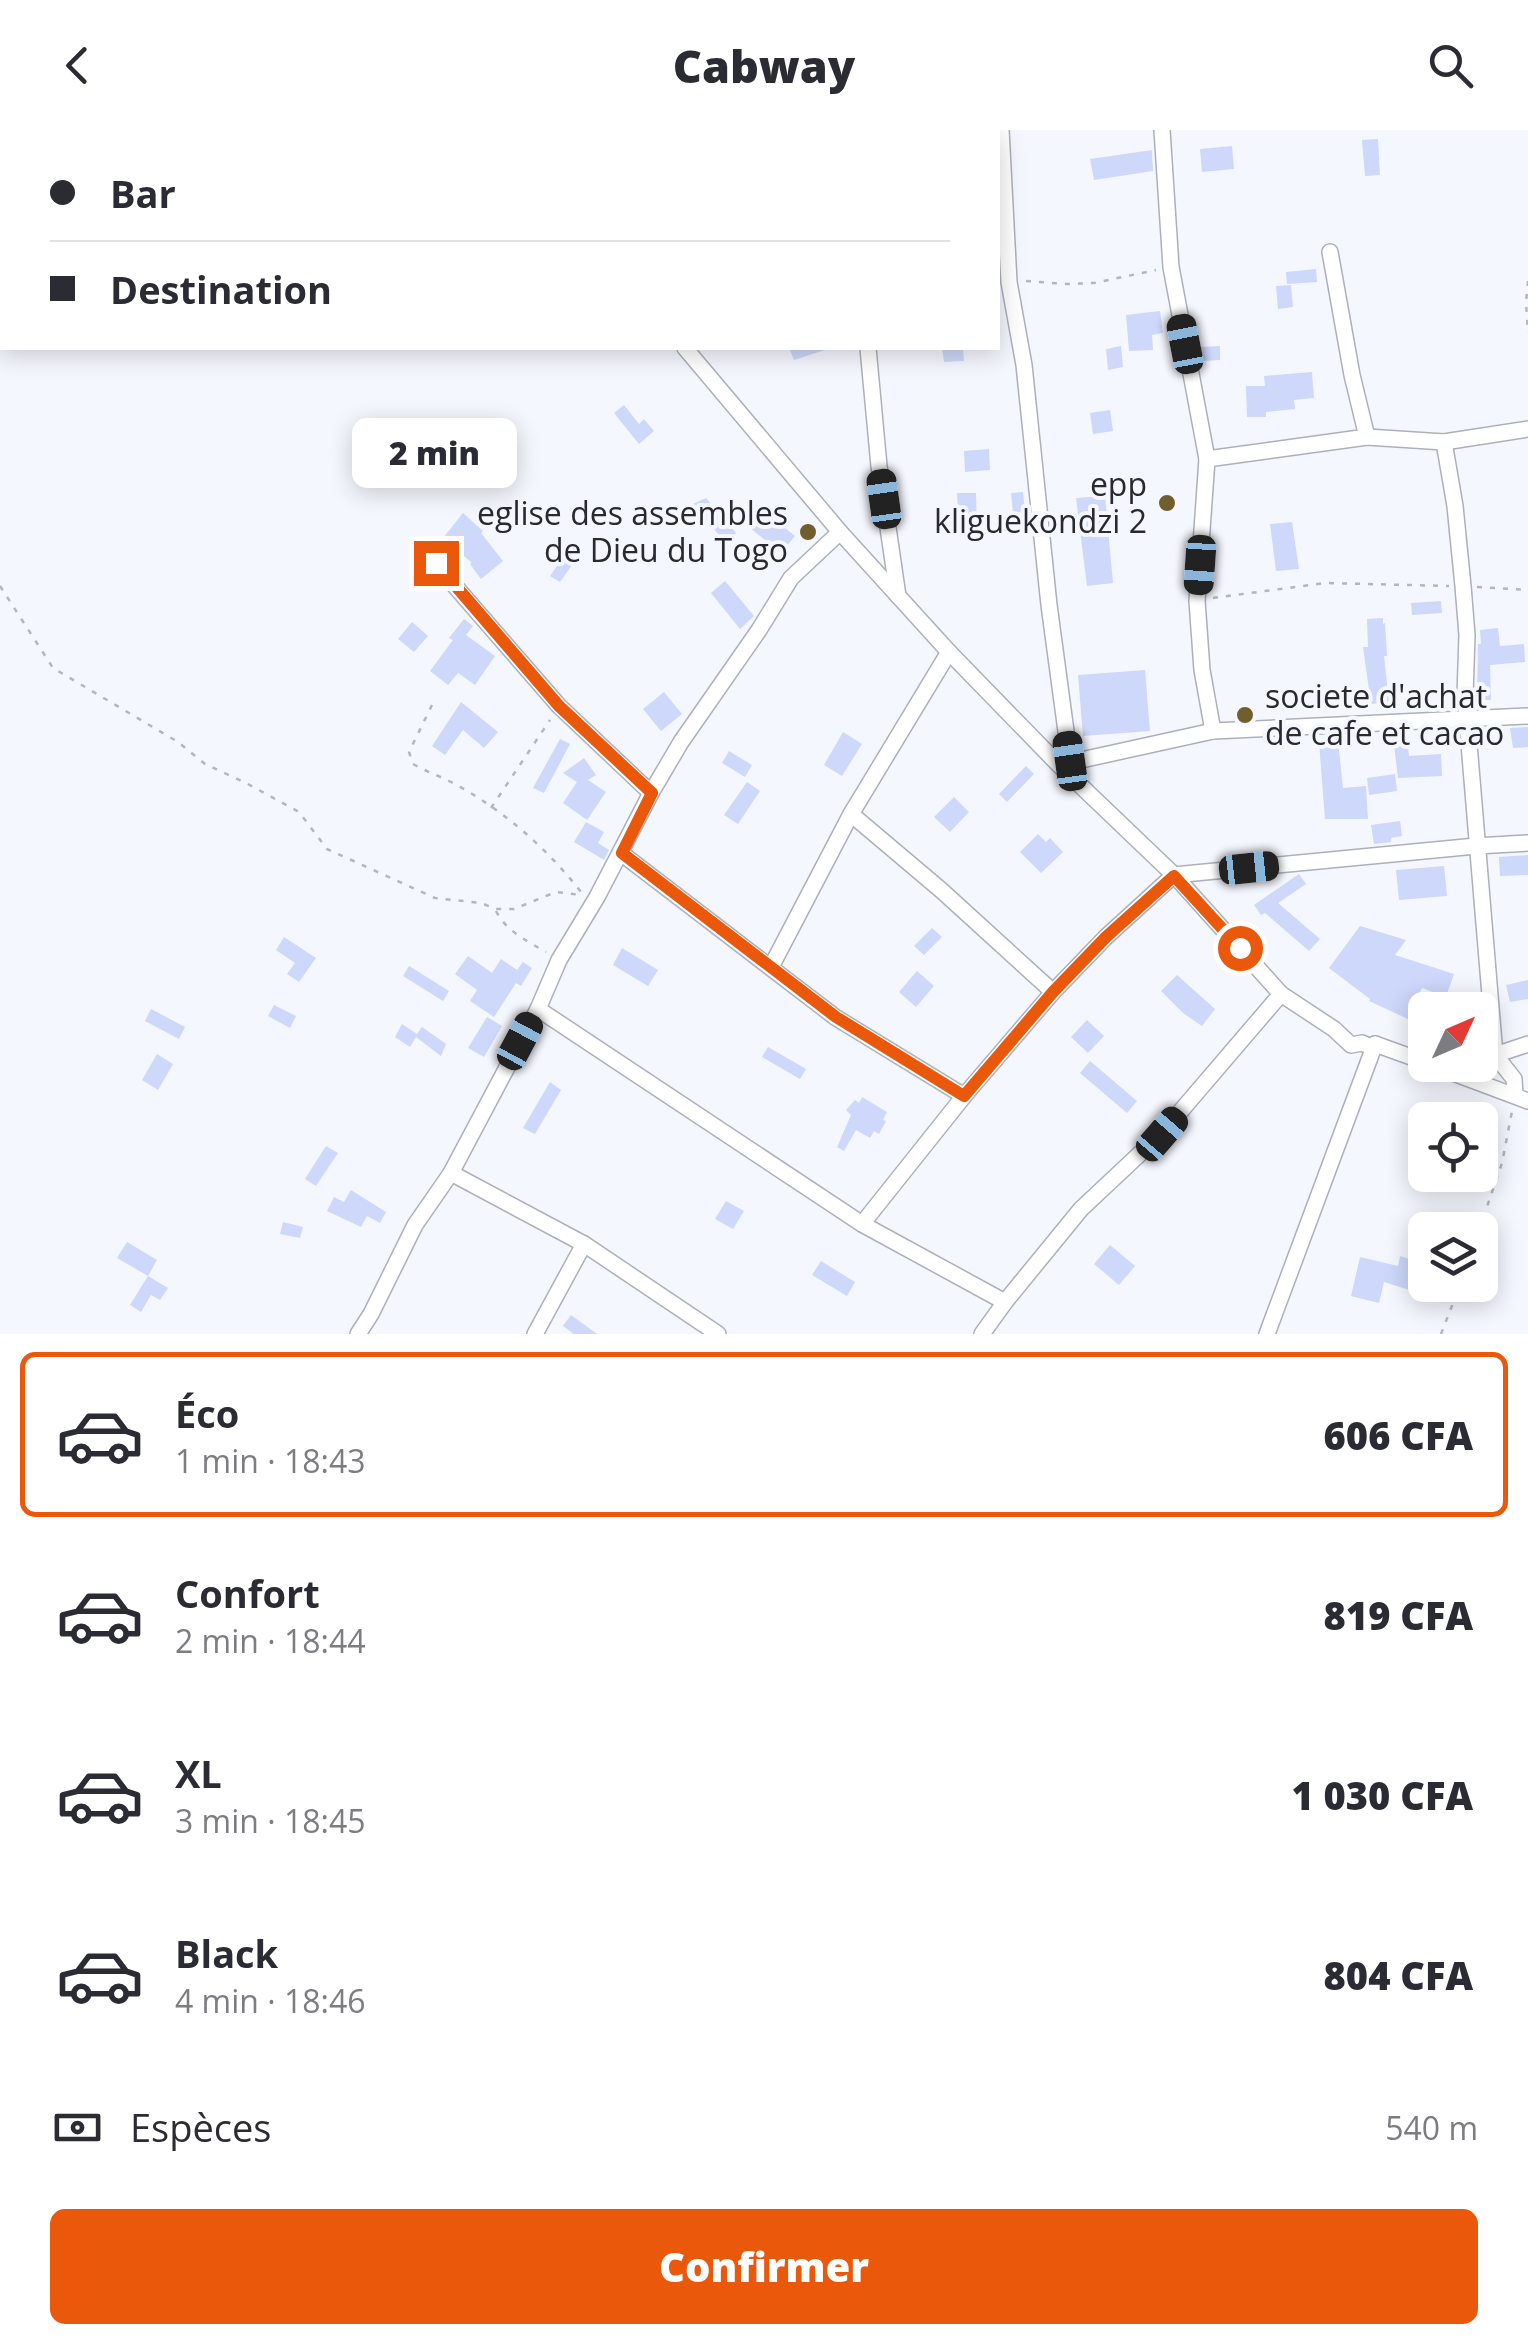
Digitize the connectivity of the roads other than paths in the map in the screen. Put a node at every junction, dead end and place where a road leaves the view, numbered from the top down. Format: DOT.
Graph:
graph roads {
  1 [pos="1000,130"];
  2 [pos="1162,130"];
  3 [pos="1330,252"];
  4 [pos="1004,284"];
  5 [pos="686,350"];
  6 [pos="868,350"];
  7 [pos="1528,429"];
  8 [pos="1367,437"];
  9 [pos="1444,442"];
  10 [pos="1207,459"];
  11 [pos="840,532"];
  12 [pos="436,563"];
  13 [pos="898,596"];
  14 [pos="950,652"];
  15 [pos="1528,716"];
  16 [pos="1468,718"];
  17 [pos="1213,730"];
  18 [pos="1065,763"];
  19 [pos="652,793"];
  20 [pos="851,814"];
  21 [pos="1528,843"];
  22 [pos="1476,846"];
  23 [pos="622,853"];
  24 [pos="1174,876"];
  25 [pos="771,966"];
  26 [pos="1053,992"];
  27 [pos="1490,992"];
  28 [pos="1281,994"];
  29 [pos="538,1009"];
  30 [pos="1375,1044"];
  31 [pos="1528,1044"];
  32 [pos="1498,1054"];
  33 [pos="1408,1056"];
  34 [pos="1498,1058"];
  35 [pos="1521,1088"];
  36 [pos="964,1096"];
  37 [pos="451,1174"];
  38 [pos="862,1224"];
  39 [pos="584,1244"];
  40 [pos="1005,1302"];
  41 [pos="358,1334"];
  42 [pos="534,1334"];
  43 [pos="718,1334"];
  44 [pos="982,1334"];
  45 [pos="1267,1334"];
  1 -- 4 [label="street"];
  2 -- 10 [label="street"];
  3 -- 8 [label="street"];
  4 -- 18 [label="street"];
  5 -- 11 [label="street"];
  6 -- 13 [label="street"];
  7 -- 9 [label="street"];
  8 -- 9 [label="street"];
  8 -- 10 [label="street"];
  9 -- 16 [label="street"];
  10 -- 17 [label="street"];
  11 -- 13 [label="street"];
  11 -- 19 [label="street"];
  12 -- 19 [label="street"];
  13 -- 14 [label="street"];
  14 -- 18 [label="street"];
  14 -- 20 [label="street"];
  15 -- 16 [label="street"];
  16 -- 17 [label="street"];
  16 -- 22 [label="street"];
  17 -- 18 [label="street"];
  18 -- 24 [label="street"];
  19 -- 23 [label="street"];
  20 -- 25 [label="street"];
  20 -- 26 [label="street"];
  21 -- 22 [label="street"];
  22 -- 24 [label="street"];
  22 -- 27 [label="street"];
  23 -- 25 [label="street"];
  23 -- 29 [label="street"];
  24 -- 26 [label="street"];
  24 -- 28 [label="street"];
  25 -- 36 [label="street"];
  26 -- 36 [label="street"];
  28 -- 30 [label="street"];
  28 -- 40 [label="street"];
  29 -- 37 [label="street"];
  29 -- 38 [label="street"];
  30 -- 33 [label="street"];
  30 -- 45 [label="street"];
  31 -- 32 [label="street"];
  34 -- 35 [label="street"];
  36 -- 38 [label="street"];
  37 -- 39 [label="street"];
  37 -- 41 [label="street"];
  38 -- 40 [label="street"];
  39 -- 42 [label="street"];
  39 -- 43 [label="street"];
  40 -- 44 [label="street"];
}
